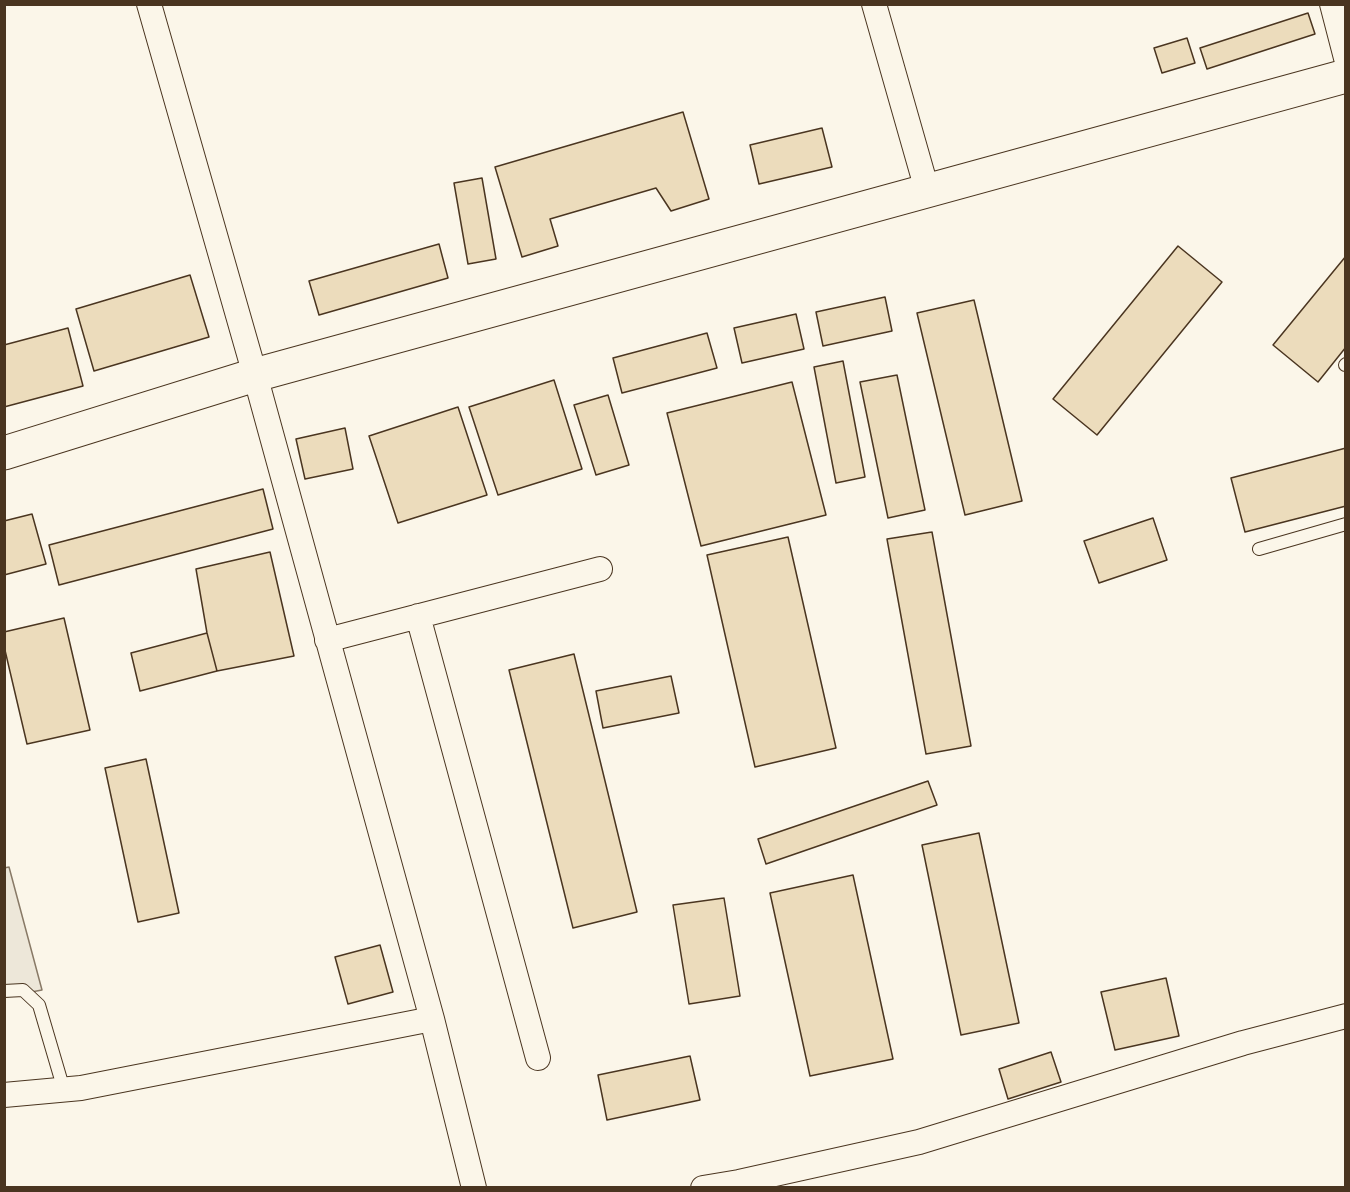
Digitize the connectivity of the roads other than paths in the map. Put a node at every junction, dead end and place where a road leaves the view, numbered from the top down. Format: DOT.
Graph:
graph roads {
  1 [pos="149,4"];
  2 [pos="874,4"];
  3 [pos="1332,4"];
  4 [pos="1346,58"];
  5 [pos="1346,76"];
  6 [pos="927,190"];
  7 [pos="255,375"];
  8 [pos="4,453"];
  9 [pos="1346,524"];
  10 [pos="1259,549"];
  11 [pos="600,569"];
  12 [pos="418,616"];
  13 [pos="327,640"];
  14 [pos="4,991"];
  15 [pos="1346,1016"];
  16 [pos="432,1018"];
  17 [pos="538,1058"];
  18 [pos="64,1090"];
  19 [pos="4,1095"];
  20 [pos="474,1188"];
  21 [pos="703,1188"];
  1 -- 7 [label="street"];
  2 -- 6 [label="street"];
  3 -- 4 [label="street"];
  5 -- 6 [label="street"];
  6 -- 7 [label="street"];
  7 -- 8 [label="street"];
  7 -- 13 [label="street"];
  9 -- 10 [label="lane"];
  11 -- 12 [label="street"];
  12 -- 13 [label="street"];
  12 -- 17 [label="street"];
  13 -- 16 [label="street"];
  14 -- 18 [label="lane"];
  15 -- 21 [label="street"];
  16 -- 18 [label="street"];
  16 -- 20 [label="street"];
  18 -- 19 [label="street"];
}
